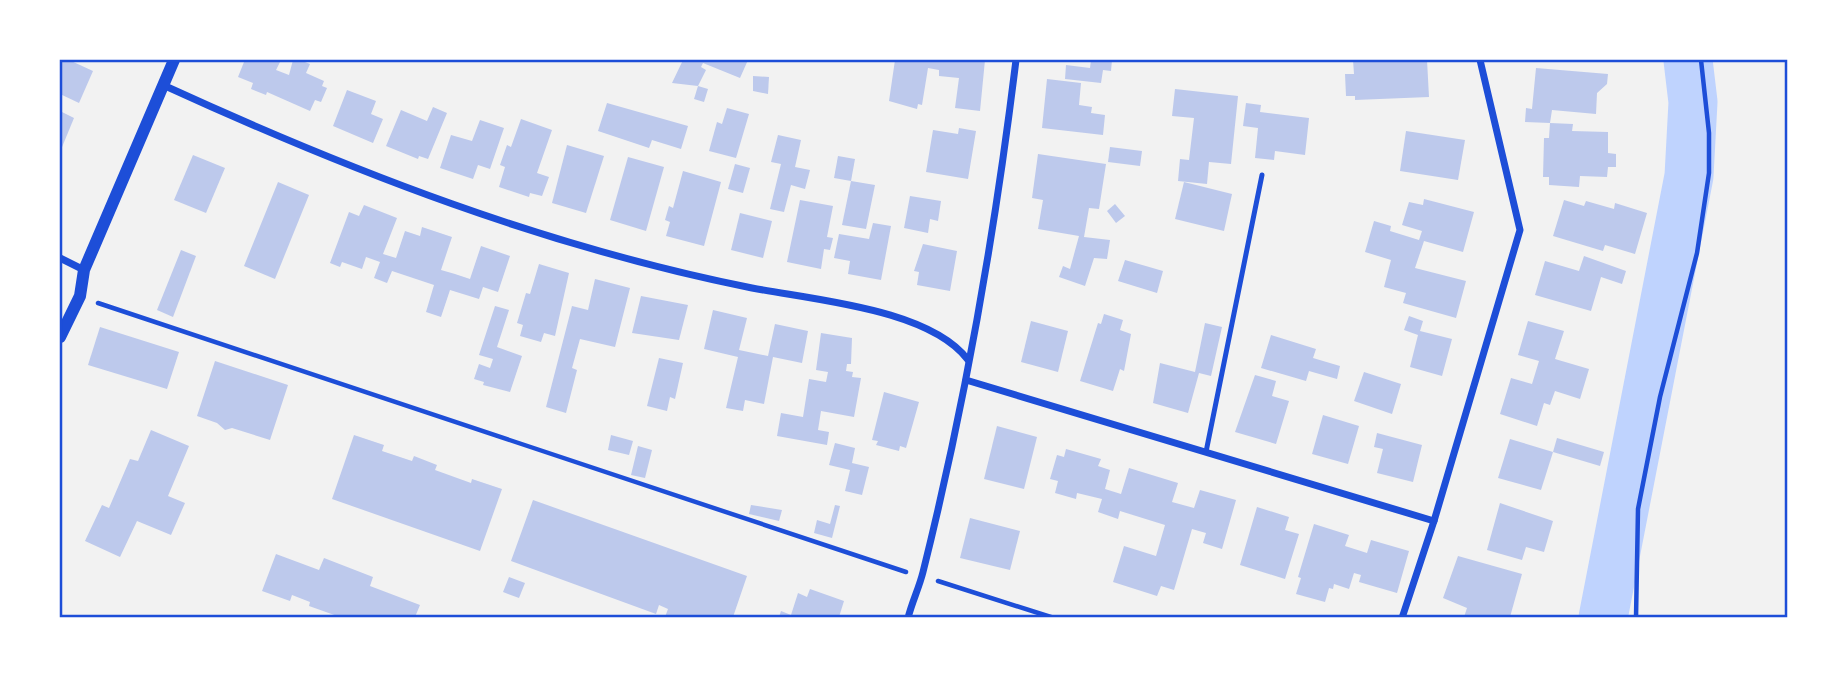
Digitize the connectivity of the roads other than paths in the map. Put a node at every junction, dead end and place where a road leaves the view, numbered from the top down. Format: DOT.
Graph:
graph roads {
  1 [pos="174,60"];
  2 [pos="1016,60"];
  3 [pos="1480,60"];
  4 [pos="163,85"];
  5 [pos="1262,176"];
  6 [pos="60,258"];
  7 [pos="84,270"];
  8 [pos="60,337"];
  9 [pos="968,360"];
  10 [pos="966,380"];
  11 [pos="1206,452"];
  12 [pos="1434,521"];
  13 [pos="908,618"];
  14 [pos="1402,618"];
  1 -- 4 [label="street"];
  2 -- 9 [label="street"];
  3 -- 12 [label="street"];
  4 -- 7 [label="street"];
  4 -- 9 [label="street"];
  5 -- 11 [label="lane"];
  6 -- 7 [label="street"];
  7 -- 8 [label="street"];
  9 -- 10 [label="street"];
  10 -- 11 [label="street"];
  10 -- 13 [label="street"];
  11 -- 12 [label="street"];
  12 -- 14 [label="street"];
}
